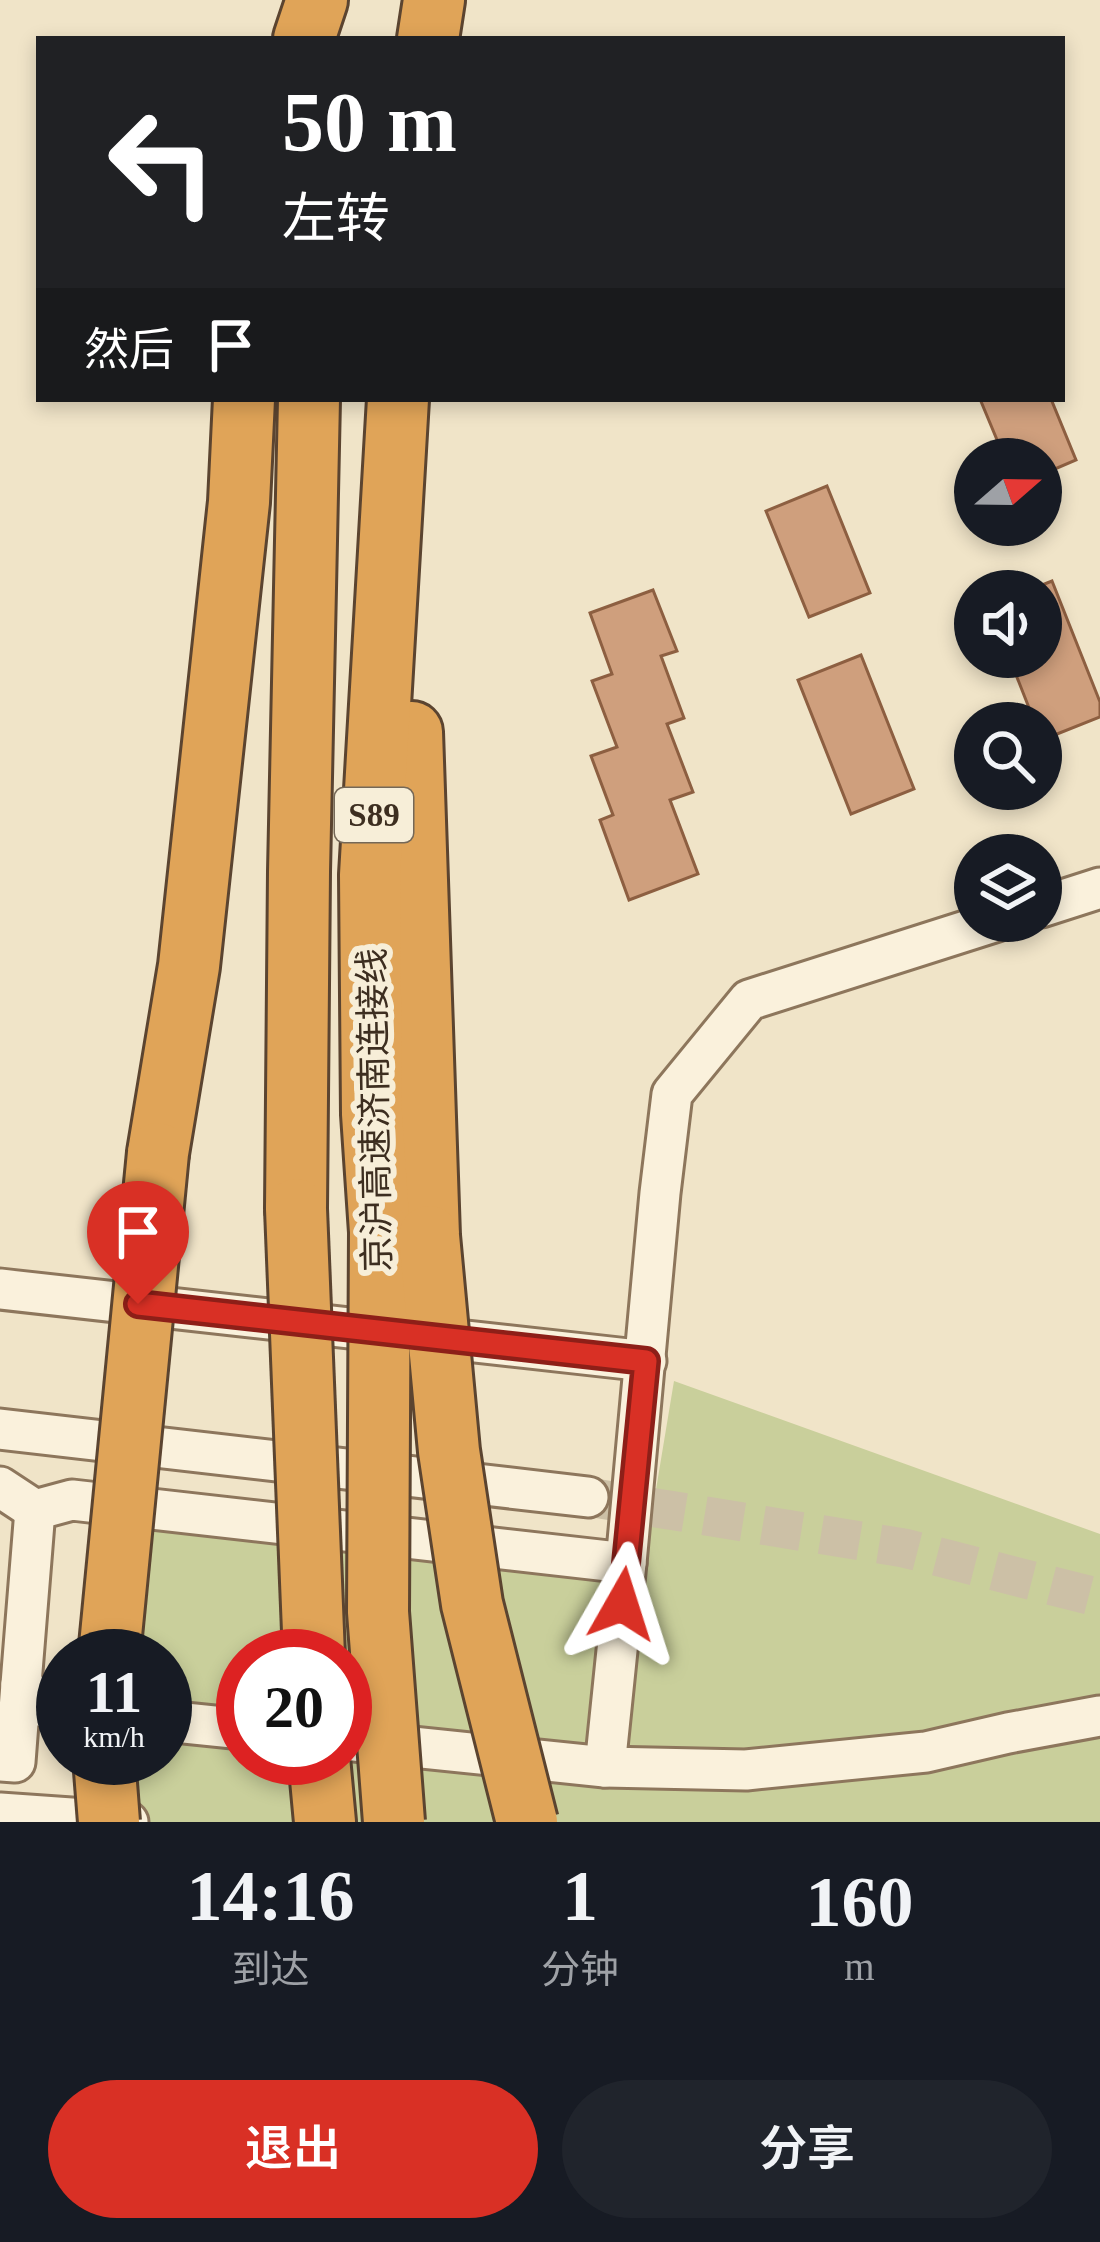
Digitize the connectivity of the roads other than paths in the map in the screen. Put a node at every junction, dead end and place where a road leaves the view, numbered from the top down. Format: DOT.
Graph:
graph roads {
  1 [pos="321,0"];
  2 [pos="434,0"];
  3 [pos="305,36"];
  4 [pos="323,36"];
  5 [pos="428,36"];
  6 [pos="244,402"];
  7 [pos="309,402"];
  8 [pos="398,402"];
  9 [pos="1100,888"];
  10 [pos="1062,900"];
  11 [pos="954,935"];
  12 [pos="404,1234"];
  13 [pos="0,1288"];
  14 [pos="646,1361"];
  15 [pos="0,1429"];
  16 [pos="0,1487"];
  17 [pos="588,1497"];
  18 [pos="35,1510"];
  19 [pos="626,1563"];
  20 [pos="112,1629"];
  21 [pos="313,1629"];
  22 [pos="21,1684"];
  23 [pos="36,1698"];
  24 [pos="1100,1716"];
  25 [pos="372,1743"];
  26 [pos="0,1761"];
  27 [pos="605,1767"];
  28 [pos="107,1785"];
  29 [pos="322,1785"];
  30 [pos="0,1814"];
  31 [pos="110,1822"];
  32 [pos="128,1822"];
  33 [pos="325,1822"];
  34 [pos="394,1822"];
  35 [pos="527,1822"];
  1 -- 3 [label="highway"];
  1 -- 4 [label="highway"];
  2 -- 5 [label="highway"];
  6 -- 20 [label="highway, bridge"];
  7 -- 21 [label="highway, 京沪高速济南连接线 / S89, bridge"];
  8 -- 12 [label="highway"];
  9 -- 10 [label="lane"];
  11 -- 14 [label="lane"];
  12 -- 34 [label="highway, 京沪高速济南连接线, bridge"];
  12 -- 35 [label="highway, bridge"];
  13 -- 14 [label="lane"];
  14 -- 19 [label="lane"];
  15 -- 17 [label="lane"];
  16 -- 18 [label="lane"];
  18 -- 19 [label="lane"];
  18 -- 22 [label="lane"];
  19 -- 27 [label="lane"];
  22 -- 23 [label="lane"];
  22 -- 26 [label="lane"];
  24 -- 27 [label="lane"];
  25 -- 27 [label="lane"];
  28 -- 31 [label="highway, bridge"];
  29 -- 33 [label="highway"];
  30 -- 32 [label="lane"];
}
